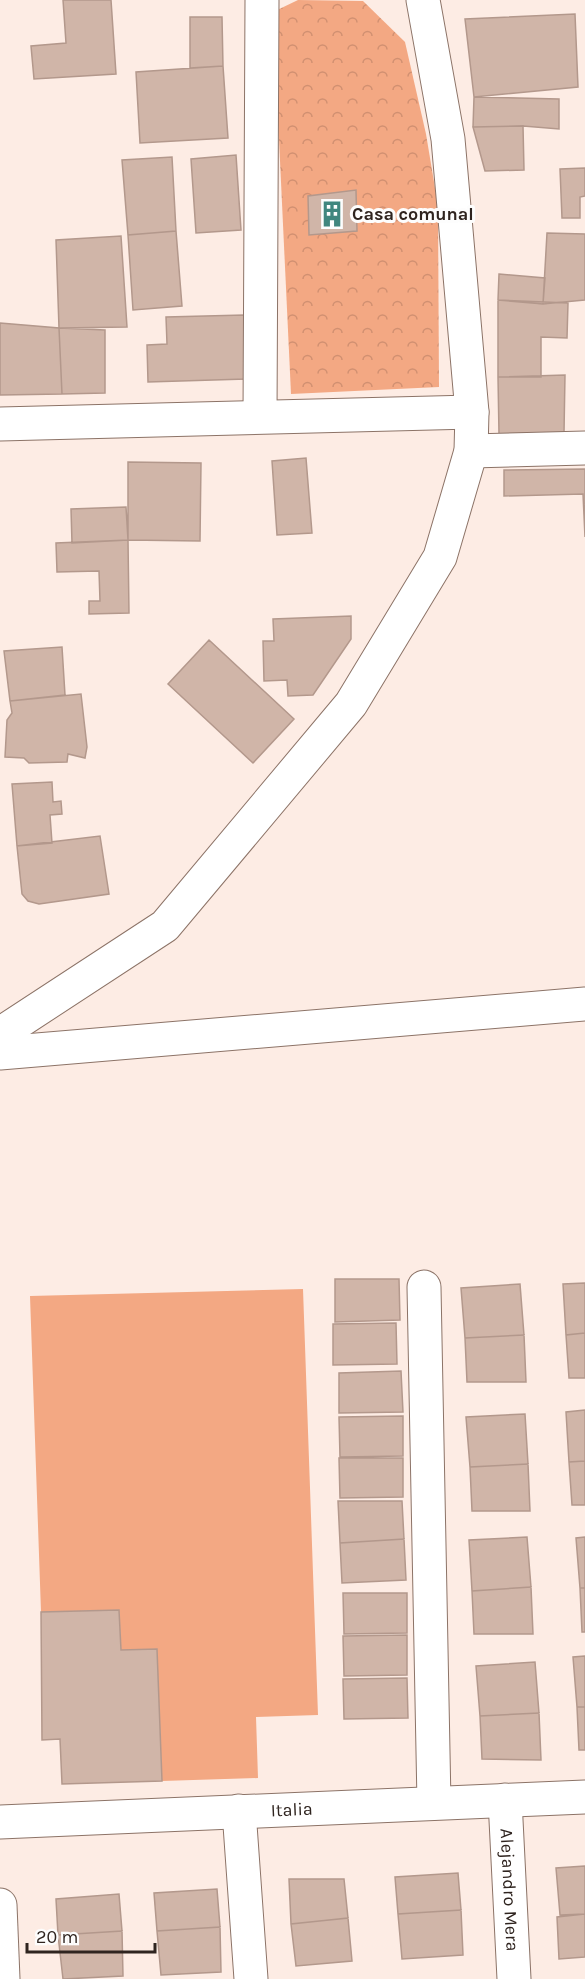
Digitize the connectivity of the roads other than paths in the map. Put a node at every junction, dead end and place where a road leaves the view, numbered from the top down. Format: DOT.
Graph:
graph roads {
  1 [pos="423,0"];
  2 [pos="262,2"];
  3 [pos="472,412"];
  4 [pos="260,416"];
  5 [pos="0,424"];
  6 [pos="585,448"];
  7 [pos="471,451"];
  8 [pos="585,1004"];
  9 [pos="0,1034"];
  10 [pos="0,1053"];
  11 [pos="424,1287"];
  12 [pos="585,1797"];
  13 [pos="505,1800"];
  14 [pos="434,1803"];
  15 [pos="239,1811"];
  16 [pos="0,1822"];
  17 [pos="0,1905"];
  18 [pos="3,1979"];
  19 [pos="251,1979"];
  20 [pos="514,1979"];
  1 -- 3 [label="street"];
  2 -- 4 [label="street"];
  3 -- 4 [label="street"];
  3 -- 7 [label="street"];
  4 -- 5 [label="street"];
  6 -- 7 [label="street"];
  7 -- 9 [label="street"];
  8 -- 10 [label="street"];
  11 -- 14 [label="street"];
  12 -- 13 [label="street, Italia"];
  13 -- 14 [label="street, Italia"];
  13 -- 20 [label="street, Alejandro Mera"];
  14 -- 15 [label="street, Italia"];
  15 -- 16 [label="street, Italia"];
  15 -- 19 [label="street"];
  17 -- 18 [label="street"];
}
